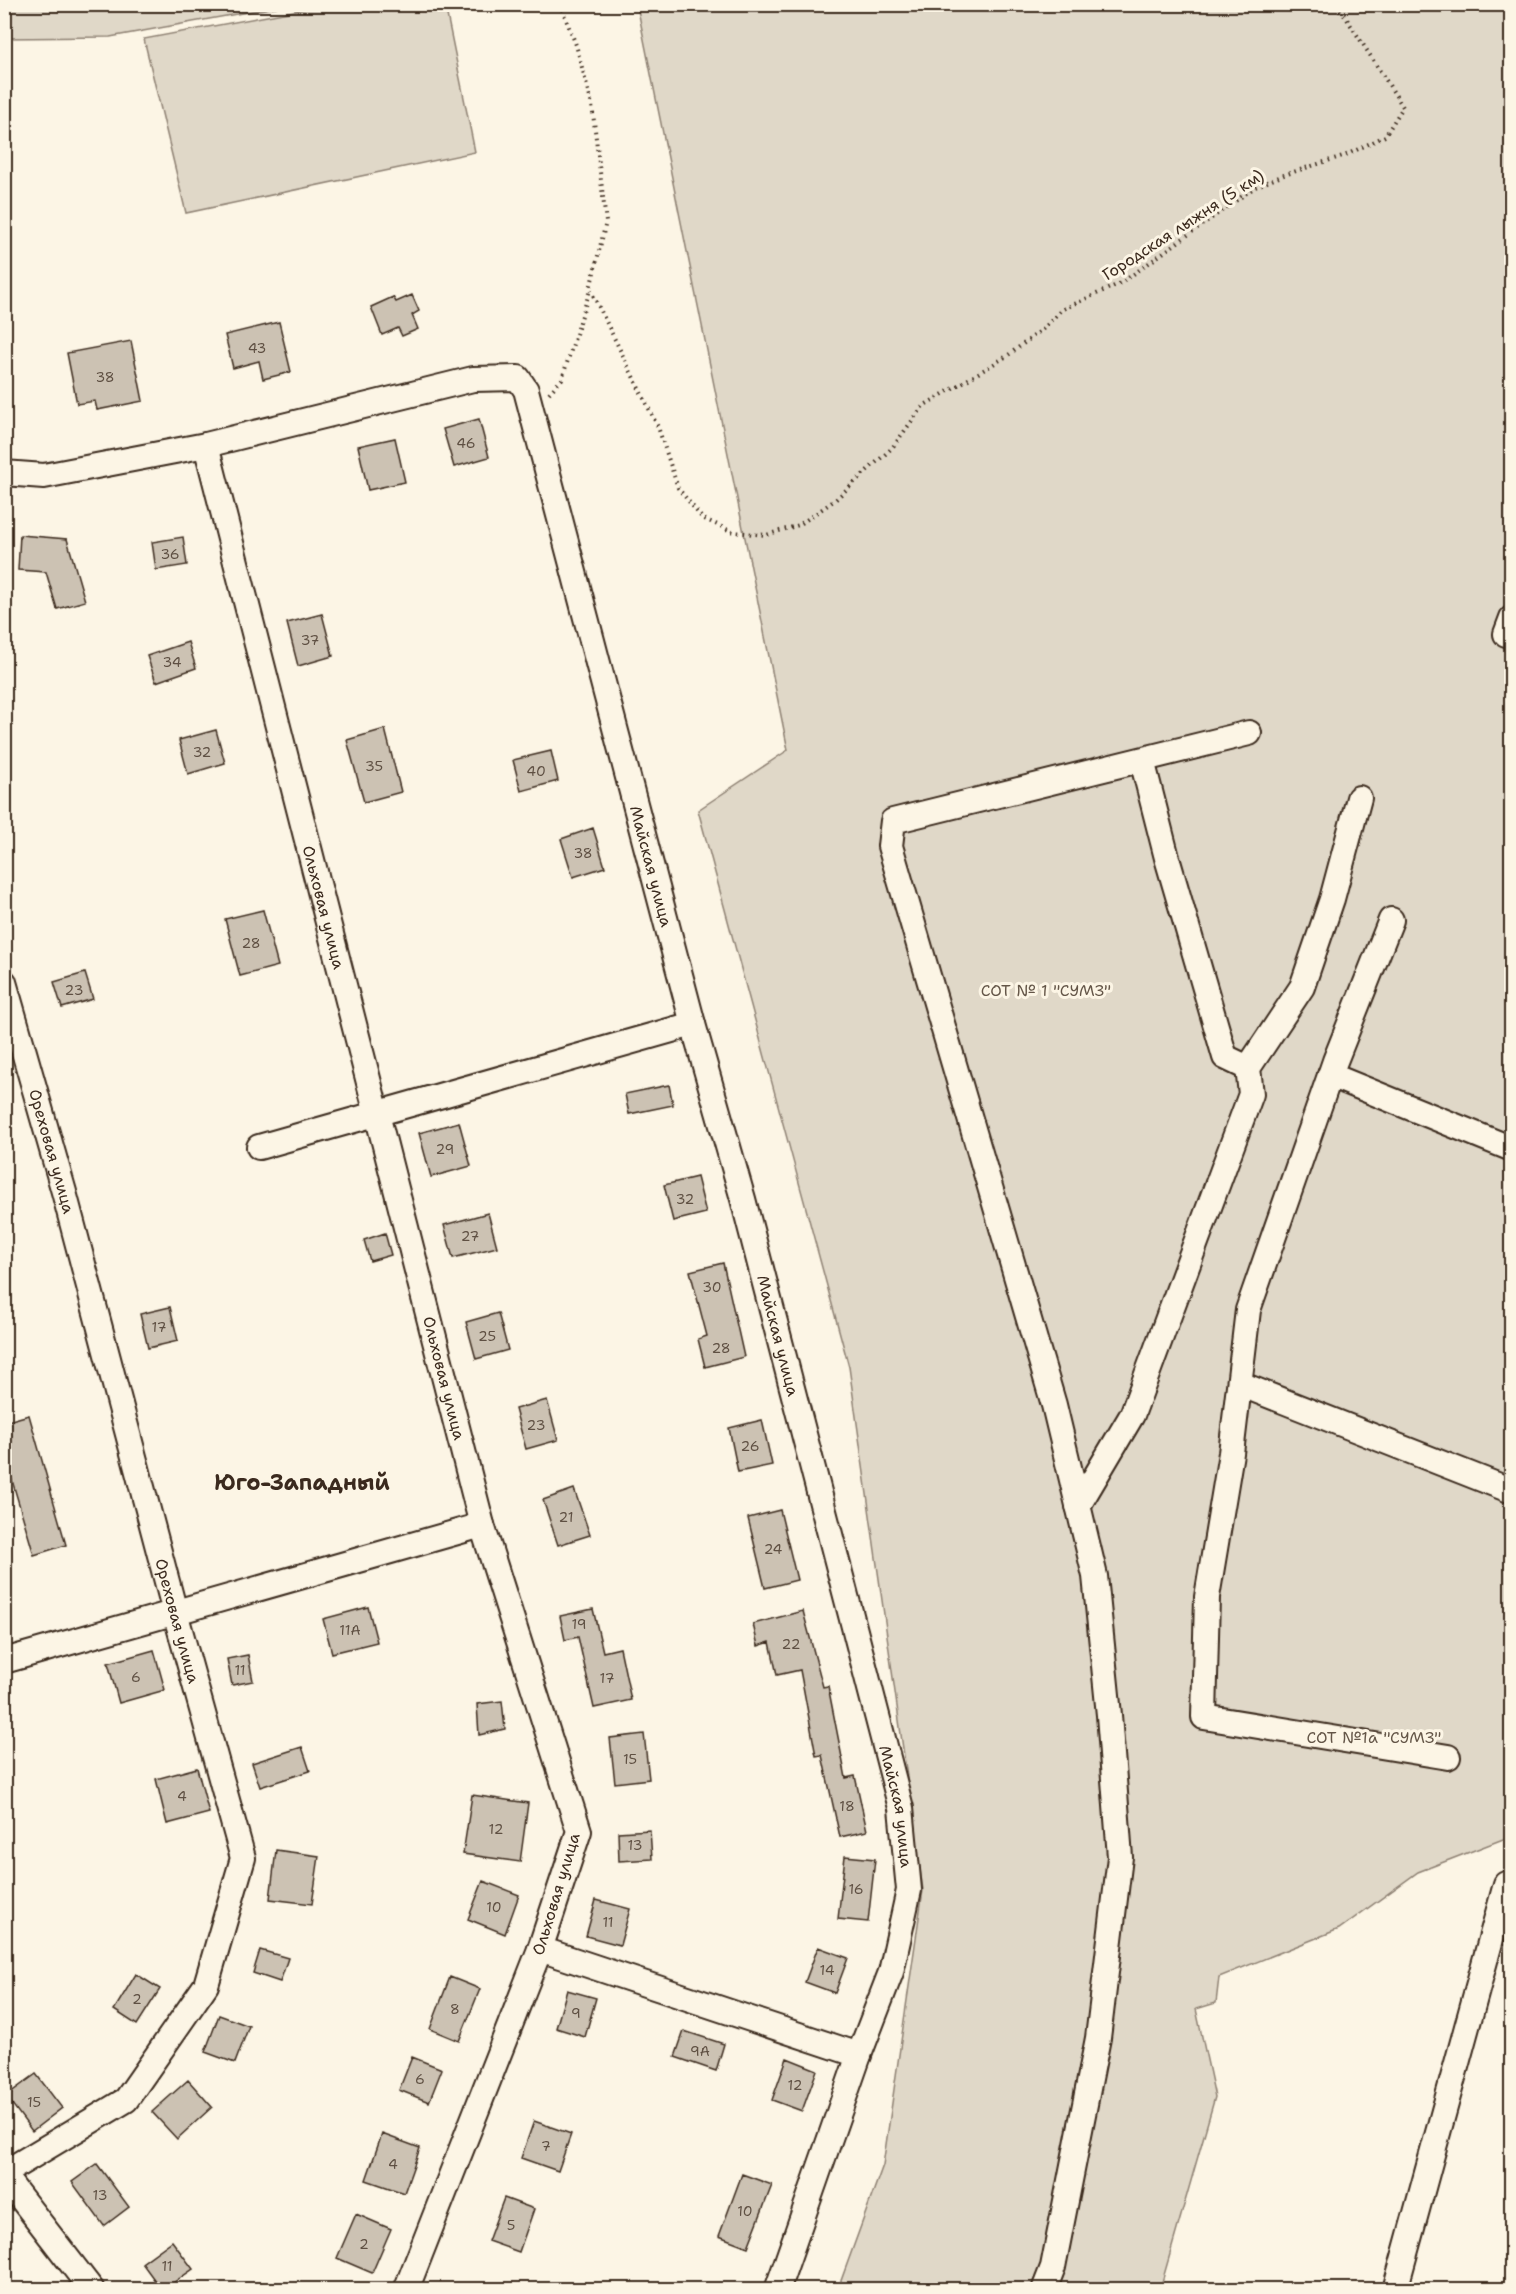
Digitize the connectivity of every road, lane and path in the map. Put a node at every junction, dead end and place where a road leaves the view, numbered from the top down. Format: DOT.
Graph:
graph roads {
  1 [pos="560,4"];
  2 [pos="1332,4"];
  3 [pos="590,289"];
  4 [pos="531,410"];
  5 [pos="206,444"];
  6 [pos="4,473"];
  7 [pos="1249,733"];
  8 [pos="1142,760"];
  9 [pos="1359,798"];
  10 [pos="1391,920"];
  11 [pos="4,982"];
  12 [pos="693,1023"];
  13 [pos="1248,1068"];
  14 [pos="1330,1075"];
  15 [pos="375,1113"];
  16 [pos="259,1148"];
  17 [pos="1512,1149"];
  18 [pos="1240,1384"];
  19 [pos="1512,1491"];
  20 [pos="1078,1506"];
  21 [pos="482,1525"];
  22 [pos="175,1612"];
  23 [pos="4,1661"];
  24 [pos="1448,1756"];
  25 [pos="1512,1882"];
  26 [pos="540,1950"];
  27 [pos="859,2055"];
  28 [pos="4,2175"];
  29 [pos="92,2289"];
  30 [pos="406,2289"];
  31 [pos="777,2289"];
  32 [pos="1044,2289"];
  33 [pos="1395,2289"];
  1 -- 3 [label="path"];
  2 -- 3 [label="path, Городская лыжня (5 км)"];
  3 -- 4 [label="path"];
  4 -- 5 [label="street, Майская улица"];
  4 -- 12 [label="street, Майская улица"];
  5 -- 6 [label="street"];
  5 -- 15 [label="street, Ольховая улица"];
  7 -- 8 [label="street"];
  8 -- 13 [label="street"];
  8 -- 20 [label="street"];
  9 -- 13 [label="street"];
  10 -- 14 [label="street"];
  11 -- 22 [label="street, Ореховая улица"];
  12 -- 15 [label="street"];
  12 -- 27 [label="street, Майская улица"];
  13 -- 20 [label="street"];
  14 -- 17 [label="street"];
  14 -- 18 [label="street"];
  15 -- 16 [label="street"];
  15 -- 21 [label="street, Ольховая улица"];
  18 -- 19 [label="street"];
  18 -- 24 [label="street"];
  20 -- 32 [label="street"];
  21 -- 22 [label="street"];
  21 -- 26 [label="street, Ольховая улица"];
  22 -- 23 [label="street"];
  22 -- 28 [label="street, Ореховая улица"];
  25 -- 33 [label="street"];
  26 -- 27 [label="street"];
  26 -- 30 [label="street, Ольховая улица"];
  27 -- 31 [label="street, Майская улица"];
  28 -- 29 [label="street"];
}
